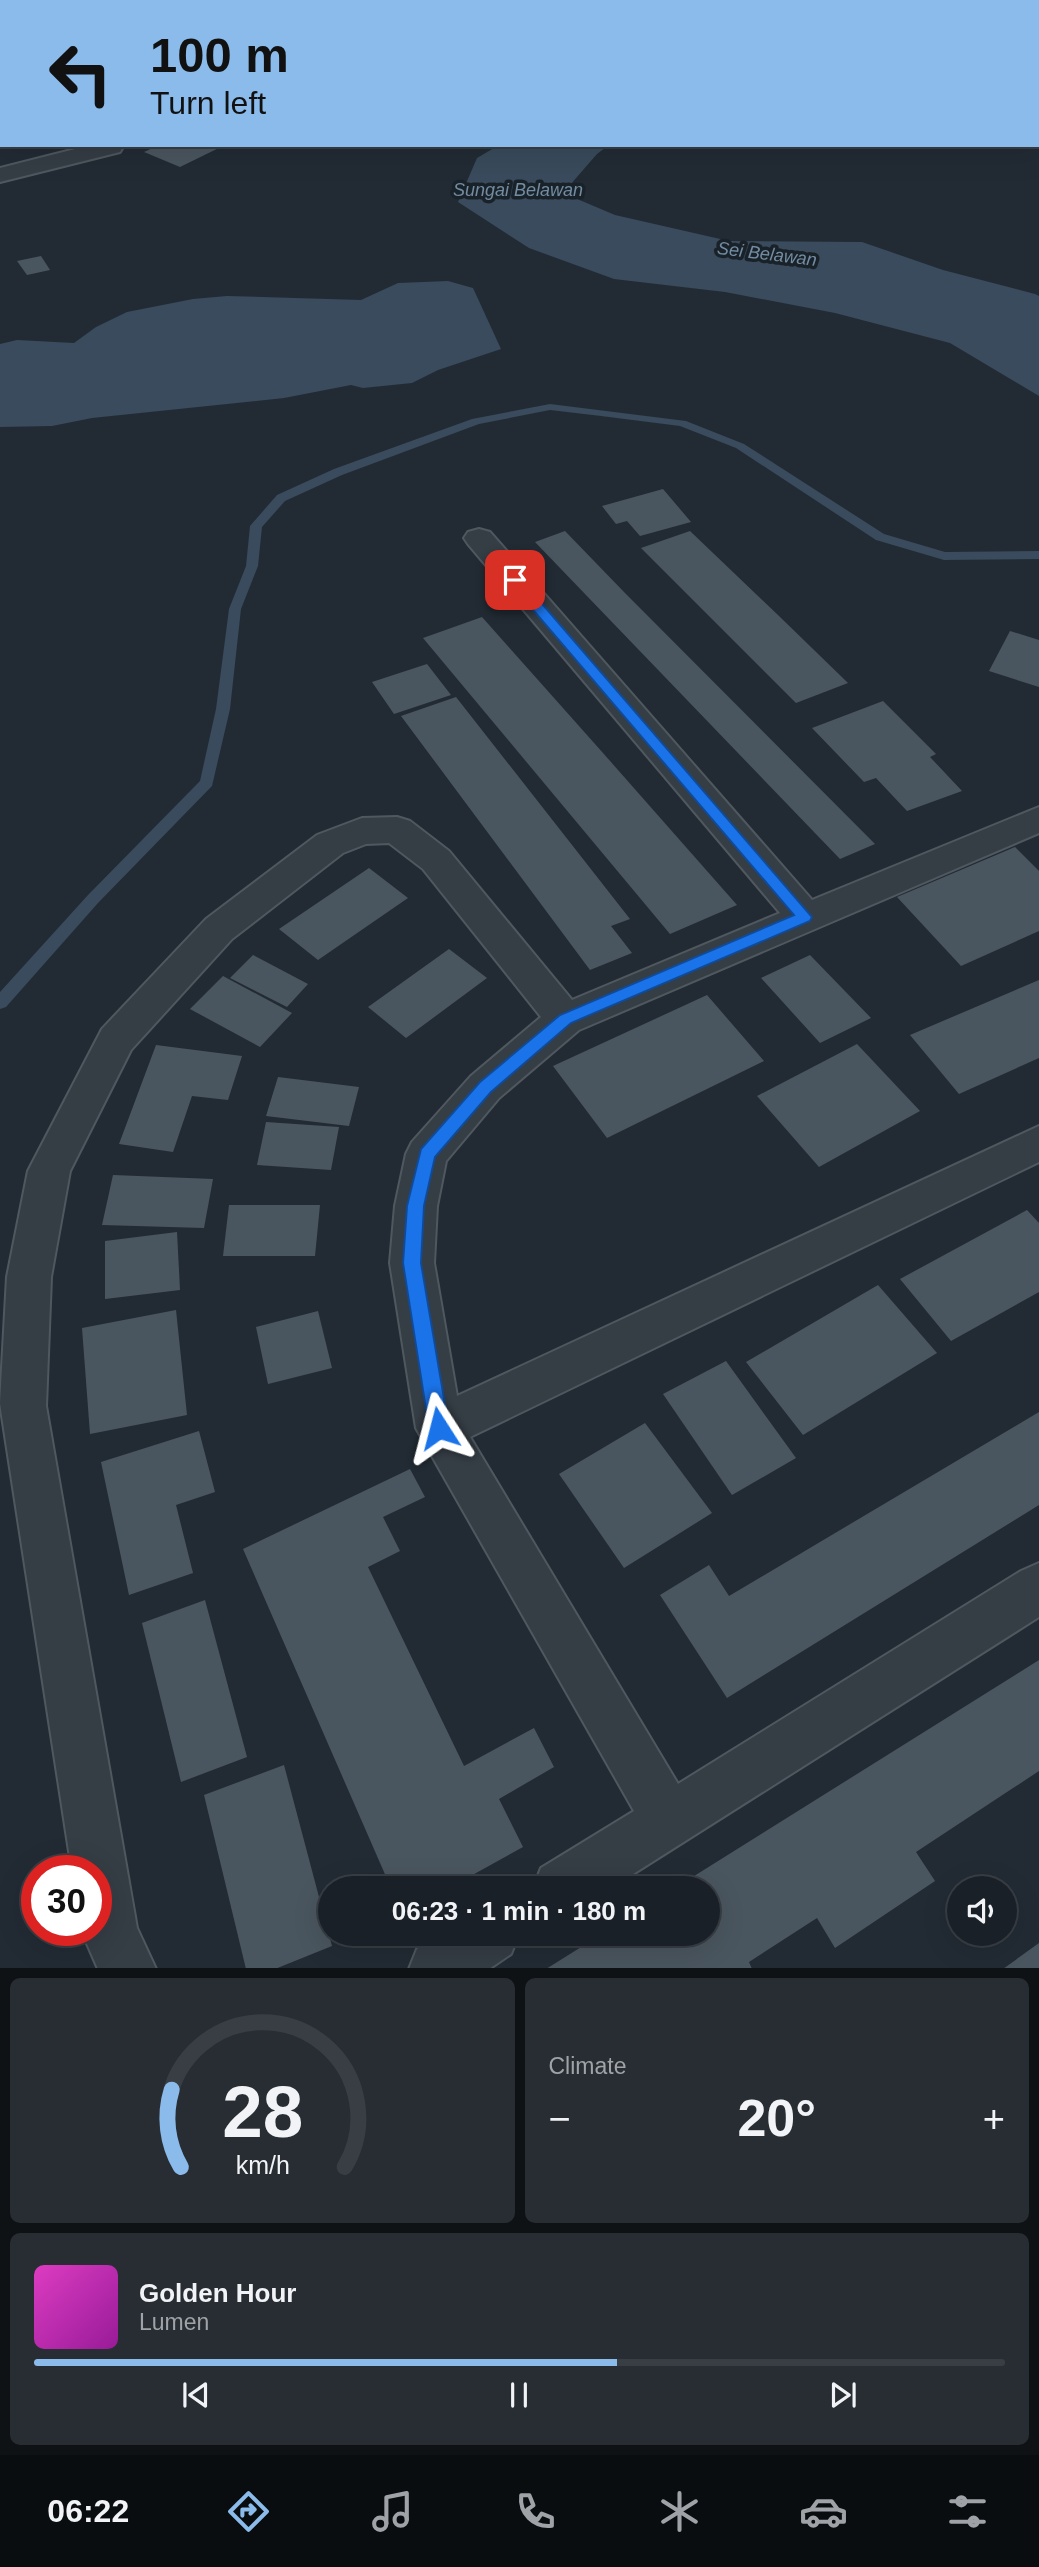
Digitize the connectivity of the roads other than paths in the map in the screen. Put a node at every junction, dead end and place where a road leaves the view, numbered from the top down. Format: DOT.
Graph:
graph roads {
  1 [pos="112,147"];
  2 [pos="0,175"];
  3 [pos="479,538"];
  4 [pos="1039,819"];
  5 [pos="805,917"];
  6 [pos="565,1019"];
  7 [pos="1039,1143"];
  8 [pos="439,1428"];
  9 [pos="1039,1588"];
  10 [pos="668,1819"];
  11 [pos="580,1876"];
  12 [pos="473,1946"];
  13 [pos="127,1968"];
  14 [pos="440,1968"];
  1 -- 2 [label="street"];
  3 -- 5 [label="street"];
  4 -- 5 [label="street"];
  5 -- 6 [label="street"];
  6 -- 8 [label="street"];
  6 -- 13 [label="street"];
  7 -- 8 [label="street"];
  8 -- 10 [label="street"];
  9 -- 10 [label="street"];
  10 -- 11 [label="street"];
  12 -- 14 [label="street"];
}
